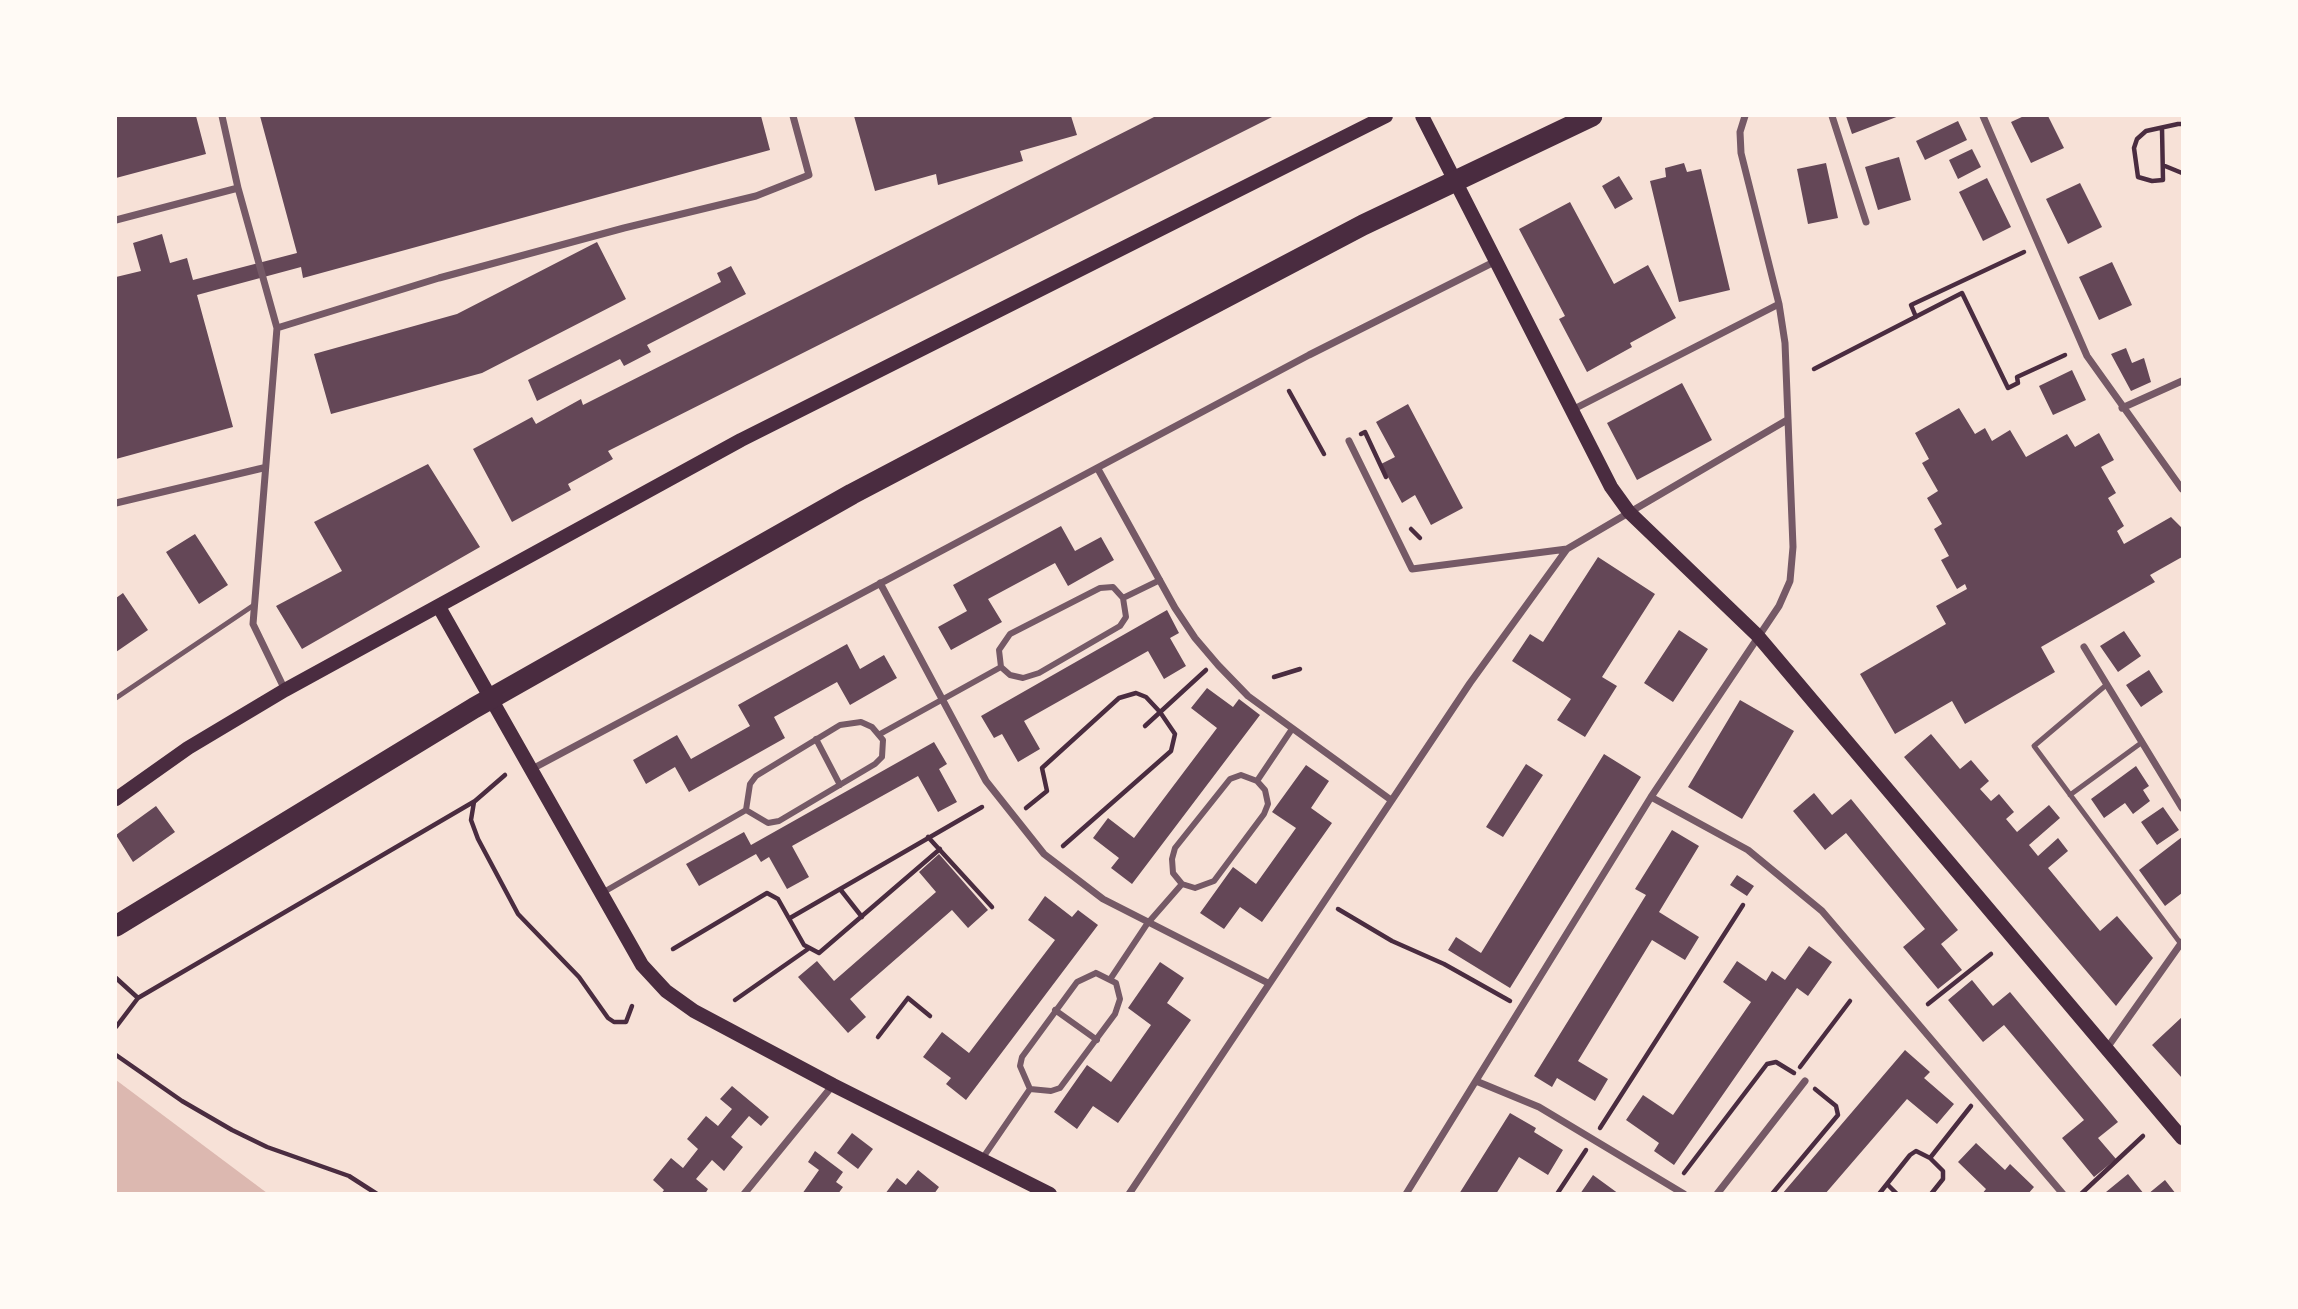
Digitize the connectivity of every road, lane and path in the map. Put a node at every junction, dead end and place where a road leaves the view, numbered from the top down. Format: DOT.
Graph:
graph roads {
  1 [pos="222,116"];
  2 [pos="793,116"];
  3 [pos="1386,116"];
  4 [pos="1422,116"];
  5 [pos="1592,116"];
  6 [pos="1745,116"];
  7 [pos="1832,116"];
  8 [pos="1983,116"];
  9 [pos="2182,124"];
  10 [pos="2162,128"];
  11 [pos="2164,166"];
  12 [pos="2182,173"];
  13 [pos="238,188"];
  14 [pos="116,220"];
  15 [pos="1866,222"];
  16 [pos="2024,252"];
  17 [pos="1494,262"];
  18 [pos="1779,303"];
  19 [pos="1916,317"];
  20 [pos="277,328"];
  21 [pos="2065,355"];
  22 [pos="1814,369"];
  23 [pos="2182,381"];
  24 [pos="1289,391"];
  25 [pos="2122,408"];
  26 [pos="1572,410"];
  27 [pos="1787,420"];
  28 [pos="1349,440"];
  29 [pos="1325,454"];
  30 [pos="263,467"];
  31 [pos="1098,469"];
  32 [pos="2182,489"];
  33 [pos="116,503"];
  34 [pos="1629,512"];
  35 [pos="1567,549"];
  36 [pos="1160,580"];
  37 [pos="880,583"];
  38 [pos="1123,598"];
  39 [pos="254,605"];
  40 [pos="439,607"];
  41 [pos="1757,635"];
  42 [pos="2084,647"];
  43 [pos="1215,661"];
  44 [pos="1001,667"];
  45 [pos="1300,669"];
  46 [pos="1274,677"];
  47 [pos="2105,686"];
  48 [pos="285,690"];
  49 [pos="116,698"];
  50 [pos="942,699"];
  51 [pos="1160,712"];
  52 [pos="1145,726"];
  53 [pos="1292,729"];
  54 [pos="880,734"];
  55 [pos="816,739"];
  56 [pos="2141,743"];
  57 [pos="533,769"];
  58 [pos="505,775"];
  59 [pos="1257,781"];
  60 [pos="840,785"];
  61 [pos="2070,795"];
  62 [pos="1651,797"];
  63 [pos="116,799"];
  64 [pos="1391,800"];
  65 [pos="475,801"];
  66 [pos="982,807"];
  67 [pos="1026,808"];
  68 [pos="2182,808"];
  69 [pos="746,810"];
  70 [pos="928,836"];
  71 [pos="1063,846"];
  72 [pos="940,849"];
  73 [pos="1182,884"];
  74 [pos="840,889"];
  75 [pos="601,893"];
  76 [pos="1743,905"];
  77 [pos="992,907"];
  78 [pos="1338,909"];
  79 [pos="862,916"];
  80 [pos="790,918"];
  81 [pos="1147,924"];
  82 [pos="116,926"];
  83 [pos="2182,943"];
  84 [pos="673,948"];
  85 [pos="808,949"];
  86 [pos="1990,954"];
  87 [pos="116,978"];
  88 [pos="1111,978"];
  89 [pos="1268,983"];
  90 [pos="138,998"];
  91 [pos="735,1000"];
  92 [pos="1850,1001"];
  93 [pos="1927,1004"];
  94 [pos="632,1006"];
  95 [pos="1521,1007"];
  96 [pos="1055,1010"];
  97 [pos="930,1016"];
  98 [pos="116,1027"];
  99 [pos="878,1038"];
  100 [pos="1097,1040"];
  101 [pos="2107,1048"];
  102 [pos="116,1055"];
  103 [pos="1795,1073"];
  104 [pos="1805,1081"];
  105 [pos="1476,1082"];
  106 [pos="833,1085"];
  107 [pos="1030,1089"];
  108 [pos="1980,1096"];
  109 [pos="2143,1136"];
  110 [pos="2182,1138"];
  111 [pos="1594,1139"];
  112 [pos="1930,1158"];
  113 [pos="982,1159"];
  114 [pos="1887,1184"];
  115 [pos="377,1194"];
  116 [pos="744,1194"];
  117 [pos="1050,1194"];
  118 [pos="1129,1194"];
  119 [pos="1406,1194"];
  120 [pos="1557,1194"];
  121 [pos="1684,1194"];
  122 [pos="1717,1194"];
  123 [pos="1879,1194"];
  124 [pos="1897,1194"];
  125 [pos="1931,1194"];
  126 [pos="2063,1194"];
  127 [pos="2081,1194"];
  1 -- 13 [label="street"];
  2 -- 20 [label="street"];
  3 -- 40 [label="main road"];
  4 -- 17 [label="main road"];
  5 -- 82 [label="highway"];
  6 -- 18 [label="street"];
  7 -- 15 [label="street"];
  8 -- 25 [label="street"];
  9 -- 10 [label="path"];
  10 -- 11 [label="path"];
  10 -- 11 [label="path"];
  11 -- 12 [label="path"];
  13 -- 14 [label="street"];
  13 -- 20 [label="street"];
  16 -- 19 [label="path"];
  17 -- 26 [label="main road"];
  17 -- 31 [label="street"];
  18 -- 26 [label="street"];
  18 -- 27 [label="street"];
  19 -- 21 [label="path"];
  19 -- 22 [label="path"];
  20 -- 30 [label="street"];
  23 -- 25 [label="street"];
  24 -- 29 [label="path"];
  25 -- 32 [label="street"];
  26 -- 34 [label="main road"];
  27 -- 34 [label="street"];
  27 -- 41 [label="street"];
  28 -- 35 [label="street"];
  30 -- 33 [label="street"];
  30 -- 39 [label="street"];
  31 -- 36 [label="street"];
  31 -- 37 [label="street"];
  34 -- 35 [label="street"];
  34 -- 41 [label="main road"];
  35 -- 64 [label="street"];
  36 -- 38 [label="street"];
  36 -- 43 [label="street"];
  37 -- 50 [label="street"];
  37 -- 57 [label="street"];
  38 -- 44 [label="street"];
  38 -- 44 [label="street"];
  39 -- 48 [label="street"];
  39 -- 49 [label="lane"];
  40 -- 48 [label="main road"];
  40 -- 57 [label="main road"];
  41 -- 62 [label="street"];
  41 -- 101 [label="main road"];
  42 -- 47 [label="street"];
  43 -- 51 [label="path"];
  43 -- 53 [label="street"];
  44 -- 50 [label="street"];
  45 -- 46 [label="path"];
  47 -- 56 [label="street"];
  47 -- 61 [label="lane"];
  48 -- 63 [label="main road"];
  50 -- 54 [label="street"];
  50 -- 81 [label="street"];
  51 -- 52 [label="path"];
  51 -- 67 [label="path"];
  51 -- 71 [label="path"];
  53 -- 59 [label="street"];
  53 -- 64 [label="street"];
  54 -- 55 [label="street"];
  54 -- 60 [label="street"];
  55 -- 60 [label="street"];
  55 -- 69 [label="street"];
  56 -- 61 [label="lane"];
  56 -- 68 [label="street"];
  57 -- 75 [label="main road"];
  58 -- 65 [label="path"];
  59 -- 73 [label="street"];
  59 -- 73 [label="street"];
  60 -- 69 [label="street"];
  61 -- 83 [label="lane"];
  62 -- 95 [label="street"];
  62 -- 108 [label="street"];
  64 -- 89 [label="street"];
  65 -- 90 [label="path"];
  65 -- 94 [label="path"];
  66 -- 70 [label="path"];
  69 -- 75 [label="street"];
  70 -- 72 [label="path"];
  70 -- 74 [label="path"];
  72 -- 77 [label="path"];
  72 -- 79 [label="path"];
  73 -- 81 [label="street"];
  74 -- 79 [label="path"];
  74 -- 80 [label="path"];
  75 -- 106 [label="main road"];
  76 -- 111 [label="path"];
  78 -- 95 [label="path"];
  79 -- 85 [label="path"];
  80 -- 84 [label="path"];
  80 -- 85 [label="path"];
  81 -- 88 [label="street"];
  81 -- 89 [label="street"];
  83 -- 101 [label="street"];
  85 -- 91 [label="path"];
  86 -- 93 [label="path"];
  87 -- 90 [label="path"];
  88 -- 96 [label="street"];
  88 -- 100 [label="street"];
  89 -- 118 [label="street"];
  90 -- 98 [label="path"];
  92 -- 103 [label="path"];
  95 -- 105 [label="street"];
  96 -- 100 [label="street"];
  96 -- 107 [label="street"];
  97 -- 99 [label="path"];
  100 -- 107 [label="street"];
  101 -- 110 [label="main road"];
  102 -- 115 [label="path"];
  104 -- 122 [label="street"];
  105 -- 111 [label="street"];
  105 -- 119 [label="street"];
  106 -- 113 [label="main road"];
  106 -- 116 [label="street"];
  107 -- 113 [label="street"];
  108 -- 112 [label="path"];
  108 -- 126 [label="street"];
  109 -- 127 [label="path"];
  111 -- 120 [label="path"];
  111 -- 121 [label="street"];
  112 -- 114 [label="path"];
  112 -- 125 [label="path"];
  113 -- 117 [label="main road"];
  114 -- 123 [label="path"];
  114 -- 124 [label="path"];
}
